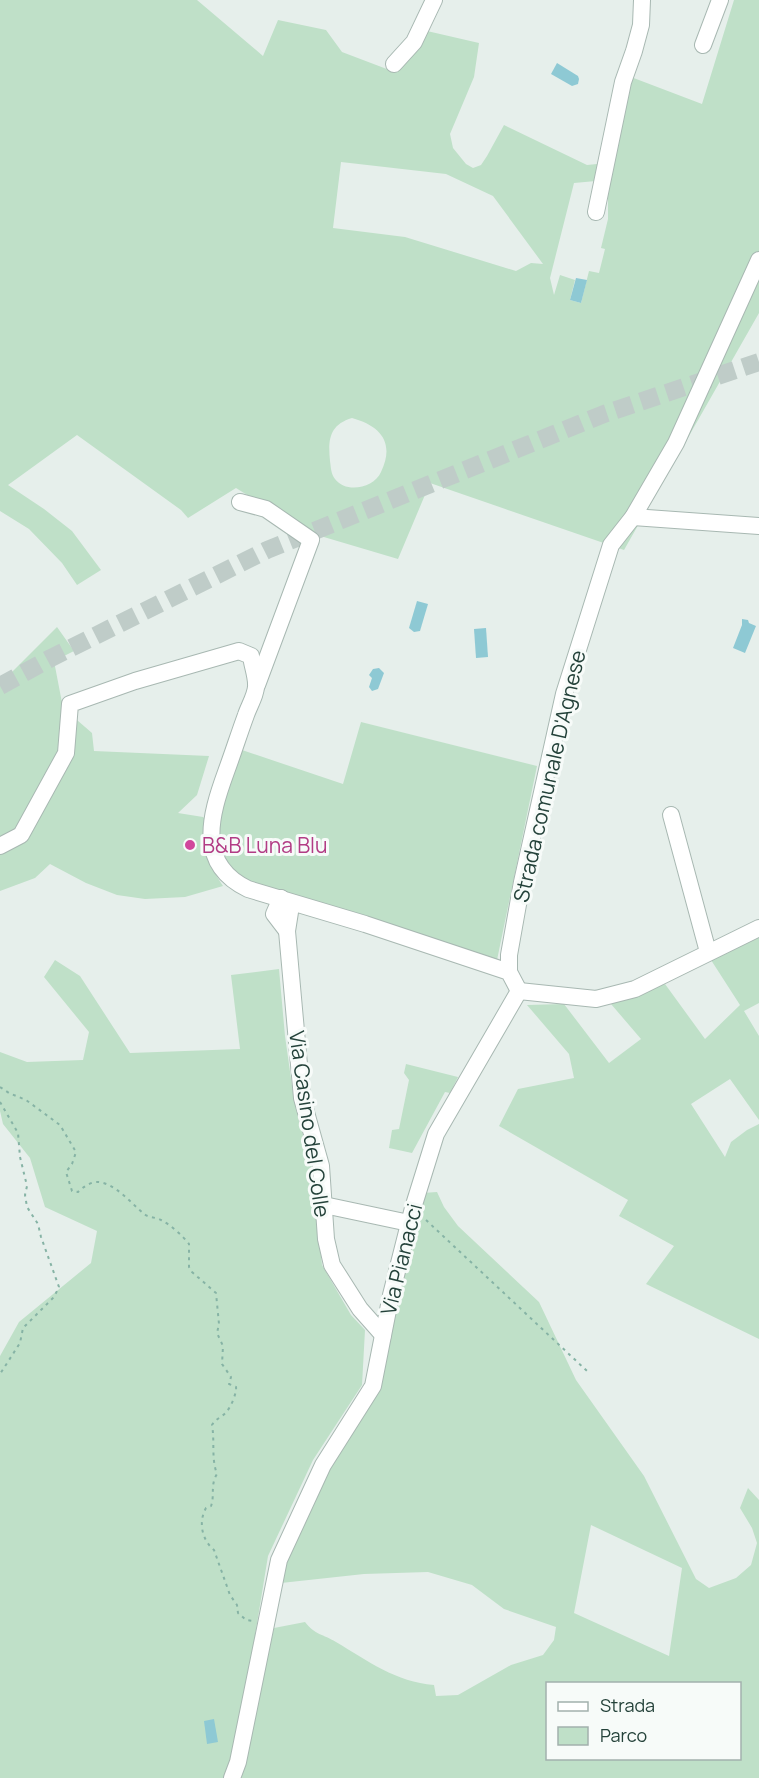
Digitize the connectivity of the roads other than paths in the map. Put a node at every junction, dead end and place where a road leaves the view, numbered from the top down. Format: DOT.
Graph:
graph roads {
  1 [pos="434,0"];
  2 [pos="642,0"];
  3 [pos="720,0"];
  4 [pos="703,45"];
  5 [pos="394,64"];
  6 [pos="596,212"];
  7 [pos="759,260"];
  8 [pos="240,502"];
  9 [pos="633,517"];
  10 [pos="759,526"];
  11 [pos="257,686"];
  12 [pos="671,815"];
  13 [pos="0,846"];
  14 [pos="281,898"];
  15 [pos="759,928"];
  16 [pos="708,952"];
  17 [pos="509,972"];
  18 [pos="519,991"];
  19 [pos="324,1205"];
  20 [pos="411,1216"];
  21 [pos="383,1335"];
  22 [pos="232,1778"];
  1 -- 5 [label="street"];
  2 -- 6 [label="street"];
  3 -- 4 [label="street"];
  7 -- 9 [label="street, Strada comunale D'Agnese"];
  8 -- 11 [label="street"];
  9 -- 10 [label="street"];
  9 -- 17 [label="street, Strada comunale D'Agnese"];
  11 -- 13 [label="street"];
  11 -- 14 [label="street"];
  12 -- 16 [label="street"];
  14 -- 17 [label="street"];
  14 -- 19 [label="street, Via Casino del Colle"];
  15 -- 16 [label="street"];
  16 -- 18 [label="street"];
  17 -- 18 [label="street"];
  18 -- 20 [label="street, Via Pianacci"];
  19 -- 20 [label="street"];
  19 -- 21 [label="street, Via Casino del Colle"];
  20 -- 21 [label="street, Via Pianacci"];
  21 -- 22 [label="street, Via Pianacci"];
}
